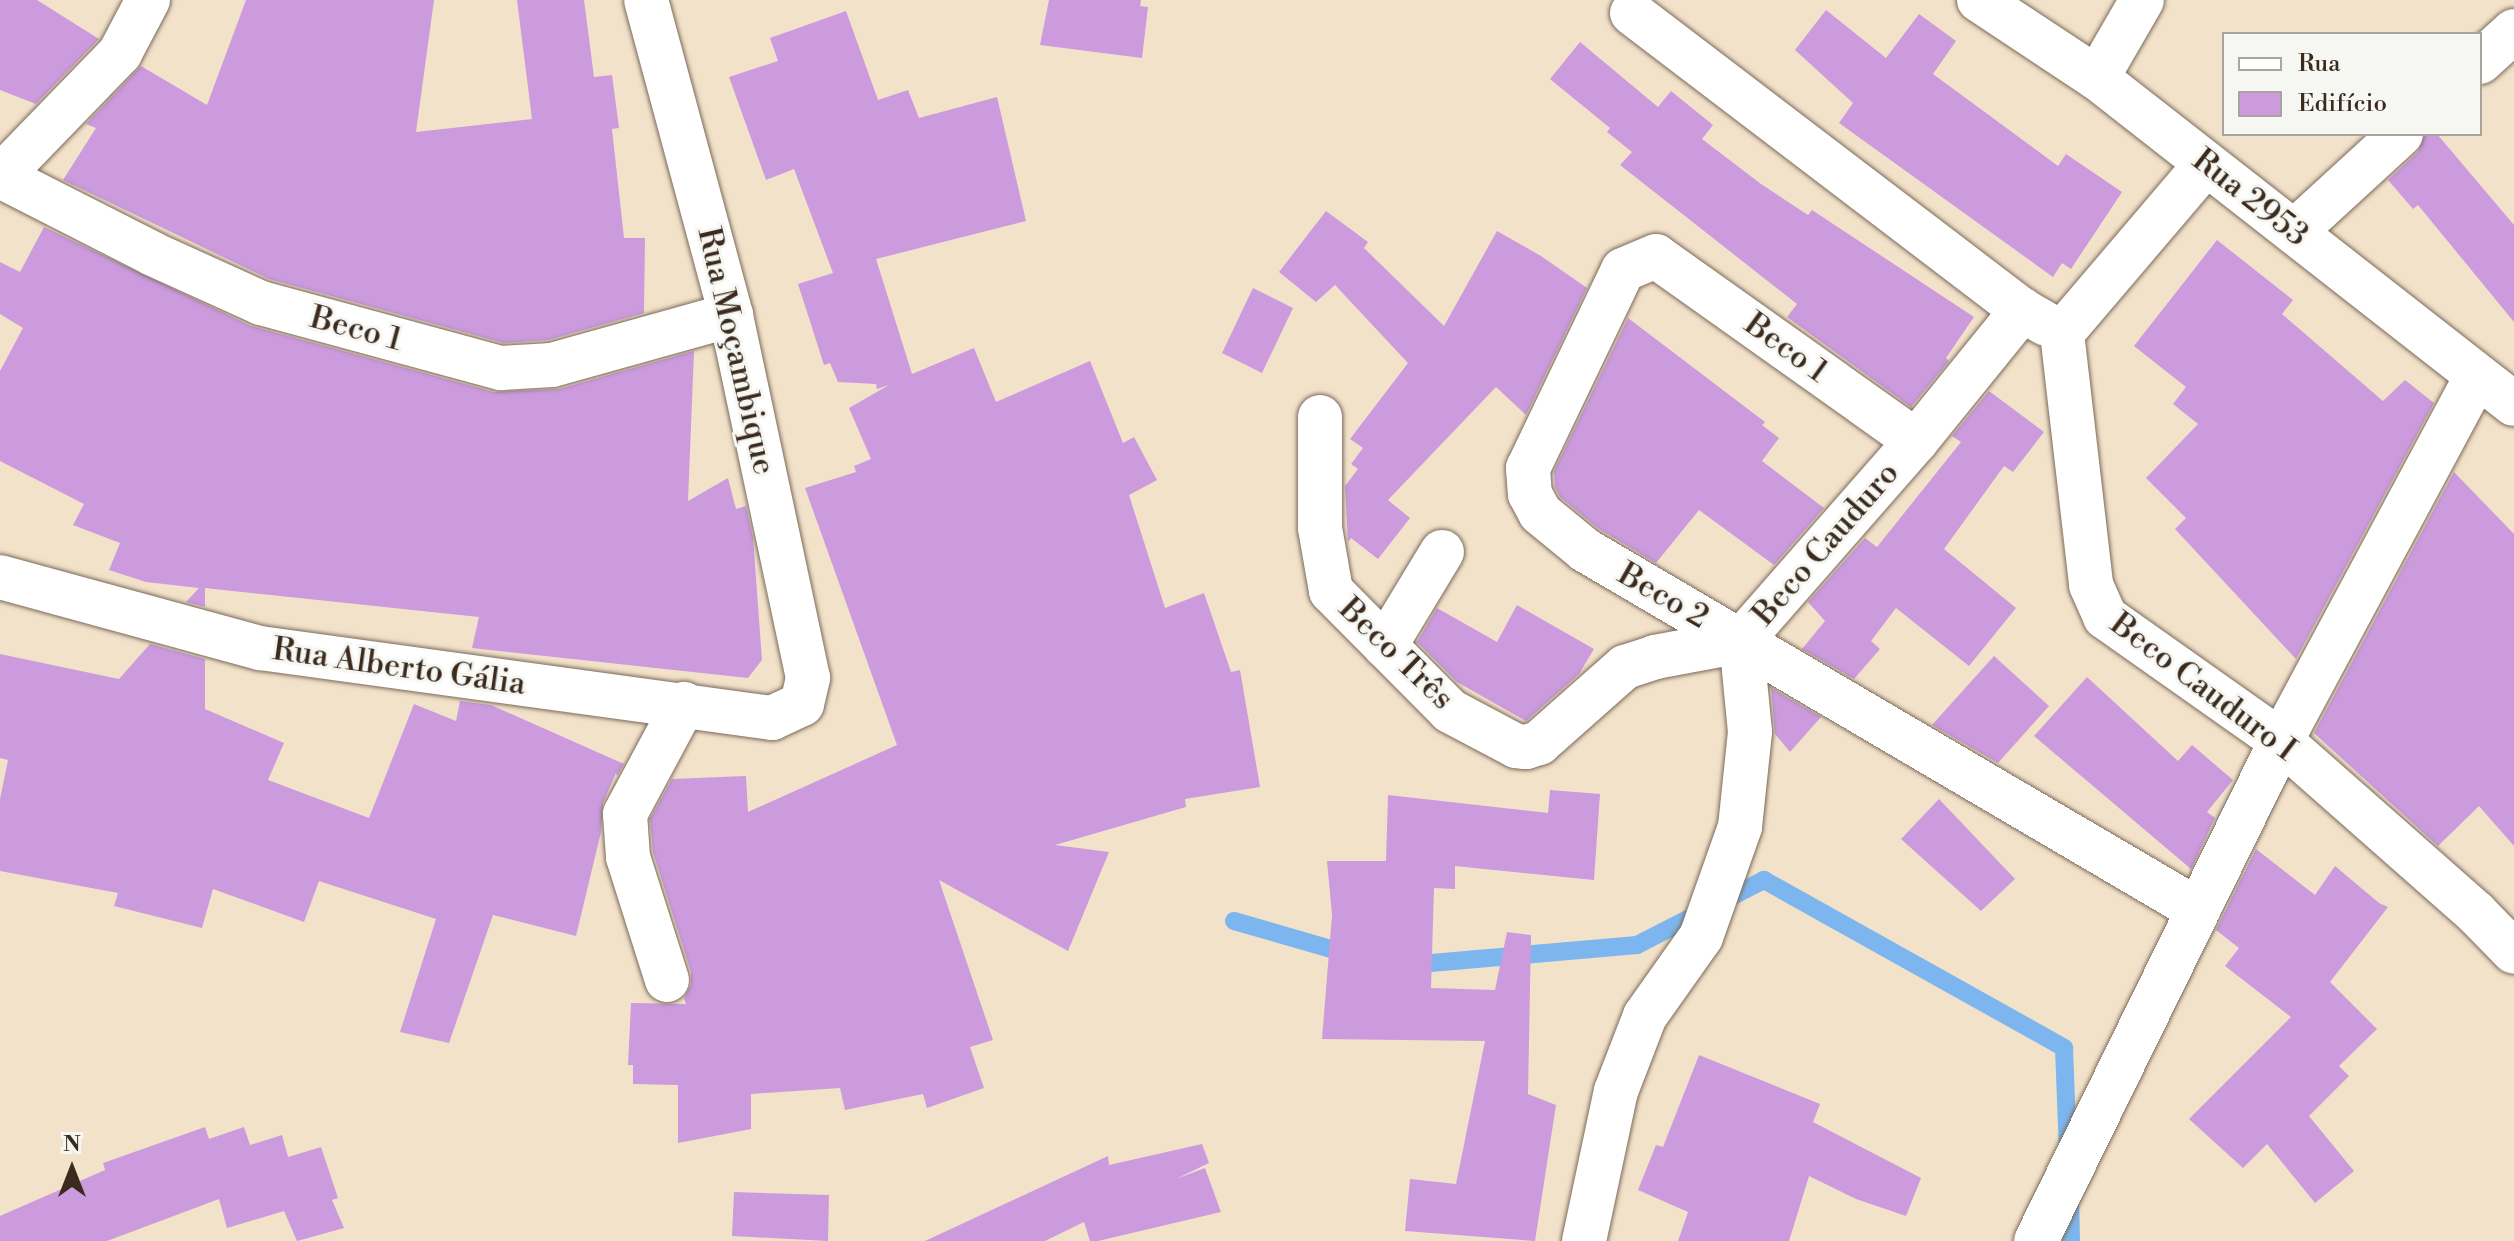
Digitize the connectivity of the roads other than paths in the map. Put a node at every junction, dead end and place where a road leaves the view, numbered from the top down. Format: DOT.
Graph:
graph roads {
  1 [pos="148,0"];
  2 [pos="646,0"];
  3 [pos="1979,0"];
  4 [pos="2142,0"];
  5 [pos="1632,13"];
  6 [pos="2514,31"];
  7 [pos="2482,60"];
  8 [pos="2097,78"];
  9 [pos="2399,136"];
  10 [pos="2206,164"];
  11 [pos="1,177"];
  12 [pos="2294,232"];
  13 [pos="1656,256"];
  14 [pos="2022,310"];
  15 [pos="731,315"];
  16 [pos="2062,333"];
  17 [pos="2477,376"];
  18 [pos="2514,404"];
  19 [pos="1320,417"];
  20 [pos="1916,441"];
  21 [pos="1442,552"];
  22 [pos="0,577"];
  23 [pos="1741,641"];
  24 [pos="1385,646"];
  25 [pos="684,704"];
  26 [pos="802,704"];
  27 [pos="2281,741"];
  28 [pos="2198,910"];
  29 [pos="2514,952"];
  30 [pos="667,980"];
  31 [pos="1584,1241"];
  32 [pos="2036,1241"];
  1 -- 11 [label="street"];
  2 -- 15 [label="street, Rua Moçambique"];
  3 -- 8 [label="street, Rua 2953"];
  4 -- 8 [label="street"];
  5 -- 14 [label="street"];
  6 -- 7 [label="street"];
  8 -- 10 [label="street, Rua 2953"];
  9 -- 12 [label="street"];
  10 -- 12 [label="street, Rua 2953"];
  10 -- 16 [label="street"];
  11 -- 15 [label="street, Beco 1"];
  12 -- 17 [label="street, Rua 2953"];
  13 -- 20 [label="street, Beco 1"];
  13 -- 23 [label="street, Beco 2"];
  14 -- 16 [label="street"];
  14 -- 20 [label="street, Beco Cauduro"];
  15 -- 26 [label="street, Rua Moçambique"];
  16 -- 27 [label="street, Beco Cauduro I"];
  17 -- 18 [label="street, Rua 2953"];
  17 -- 27 [label="street"];
  19 -- 24 [label="street, Beco Três"];
  20 -- 23 [label="street, Beco Cauduro"];
  21 -- 24 [label="street"];
  22 -- 25 [label="street, Rua Alberto Gália"];
  23 -- 24 [label="street, Beco Três"];
  23 -- 28 [label="street, Beco 2"];
  23 -- 31 [label="street, Beco Cauduro"];
  25 -- 26 [label="street, Rua Alberto Gália"];
  25 -- 30 [label="street"];
  27 -- 28 [label="street"];
  27 -- 29 [label="street, Beco Cauduro I"];
  28 -- 32 [label="street"];
}
